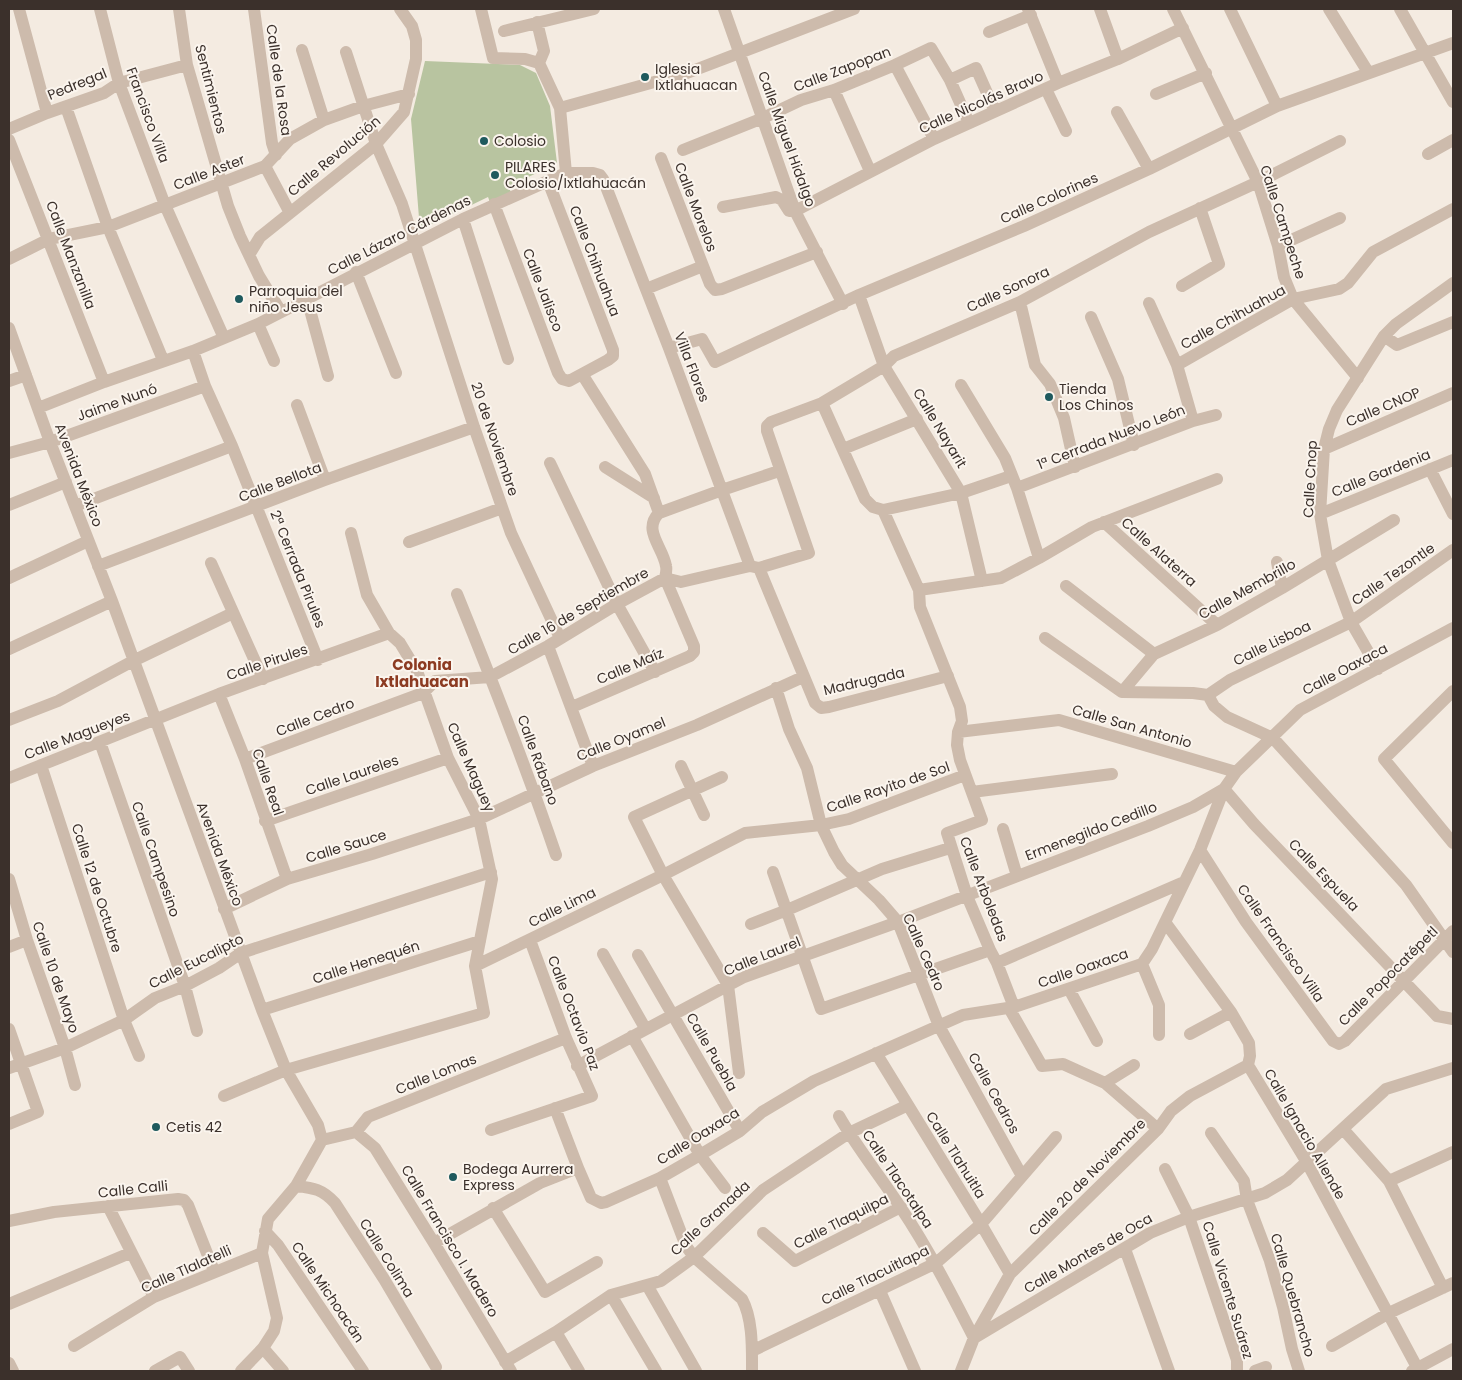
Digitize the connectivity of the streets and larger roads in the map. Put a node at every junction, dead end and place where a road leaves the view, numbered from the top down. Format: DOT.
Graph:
graph roads {
  1 [pos="19,9"];
  2 [pos="100,9"];
  3 [pos="179,9"];
  4 [pos="254,9"];
  5 [pos="400,9"];
  6 [pos="481,9"];
  7 [pos="594,9"];
  8 [pos="724,9"];
  9 [pos="854,9"];
  10 [pos="1100,9"];
  11 [pos="1173,9"];
  12 [pos="1230,9"];
  13 [pos="1329,9"];
  14 [pos="1400,9"];
  15 [pos="1030,12"];
  16 [pos="537,22"];
  17 [pos="1183,28"];
  18 [pos="504,31"];
  19 [pos="989,32"];
  20 [pos="1453,43"];
  21 [pos="302,50"];
  22 [pos="346,52"];
  23 [pos="740,53"];
  24 [pos="1427,53"];
  25 [pos="1118,59"];
  26 [pos="539,63"];
  27 [pos="187,65"];
  28 [pos="895,65"];
  29 [pos="1368,72"];
  30 [pos="1206,73"];
  31 [pos="950,80"];
  32 [pos="119,83"];
  33 [pos="1058,83"];
  34 [pos="1046,89"];
  35 [pos="834,90"];
  36 [pos="409,94"];
  37 [pos="1156,94"];
  38 [pos="1453,102"];
  39 [pos="363,106"];
  40 [pos="1277,106"];
  41 [pos="66,107"];
  42 [pos="560,108"];
  43 [pos="995,111"];
  44 [pos="1117,112"];
  45 [pos="47,113"];
  46 [pos="763,118"];
  47 [pos="324,120"];
  48 [pos="969,123"];
  49 [pos="1232,128"];
  50 [pos="9,129"];
  51 [pos="1066,132"];
  52 [pos="934,139"];
  53 [pos="9,140"];
  54 [pos="1453,140"];
  55 [pos="1340,141"];
  56 [pos="376,144"];
  57 [pos="683,150"];
  58 [pos="1428,154"];
  59 [pos="276,155"];
  60 [pos="661,158"];
  61 [pos="265,166"];
  62 [pos="1149,169"];
  63 [pos="870,171"];
  64 [pos="566,173"];
  65 [pos="548,181"];
  66 [pos="220,182"];
  67 [pos="1258,182"];
  68 [pos="494,204"];
  69 [pos="165,205"];
  70 [pos="723,208"];
  71 [pos="1200,208"];
  72 [pos="1453,210"];
  73 [pos="795,211"];
  74 [pos="290,213"];
  75 [pos="1340,218"];
  76 [pos="463,219"];
  77 [pos="108,227"];
  78 [pos="49,239"];
  79 [pos="415,244"];
  80 [pos="1278,246"];
  81 [pos="817,252"];
  82 [pos="249,255"];
  83 [pos="9,259"];
  84 [pos="703,266"];
  85 [pos="356,272"];
  86 [pos="1453,283"];
  87 [pos="1182,286"];
  88 [pos="646,289"];
  89 [pos="859,295"];
  90 [pos="307,299"];
  91 [pos="1293,299"];
  92 [pos="1020,302"];
  93 [pos="1149,303"];
  94 [pos="842,304"];
  95 [pos="281,312"];
  96 [pos="1090,317"];
  97 [pos="1453,322"];
  98 [pos="258,324"];
  99 [pos="9,328"];
  100 [pos="1384,336"];
  101 [pos="224,338"];
  102 [pos="669,348"];
  103 [pos="192,351"];
  104 [pos="508,359"];
  105 [pos="163,360"];
  106 [pos="274,361"];
  107 [pos="1177,365"];
  108 [pos="884,366"];
  109 [pos="396,373"];
  110 [pos="582,374"];
  111 [pos="26,375"];
  112 [pos="328,376"];
  113 [pos="1358,378"];
  114 [pos="9,381"];
  115 [pos="104,382"];
  116 [pos="205,386"];
  117 [pos="961,386"];
  118 [pos="1453,393"];
  119 [pos="822,403"];
  120 [pos="297,405"];
  121 [pos="38,408"];
  122 [pos="1216,415"];
  123 [pos="917,419"];
  124 [pos="1193,421"];
  125 [pos="474,427"];
  126 [pos="50,442"];
  127 [pos="1134,445"];
  128 [pos="232,446"];
  129 [pos="843,448"];
  130 [pos="1324,449"];
  131 [pos="9,453"];
  132 [pos="1453,460"];
  133 [pos="550,463"];
  134 [pos="1075,467"];
  135 [pos="605,468"];
  136 [pos="1430,469"];
  137 [pos="779,471"];
  138 [pos="1011,476"];
  139 [pos="1216,479"];
  140 [pos="326,480"];
  141 [pos="66,482"];
  142 [pos="1017,488"];
  143 [pos="722,490"];
  144 [pos="961,493"];
  145 [pos="654,498"];
  146 [pos="9,505"];
  147 [pos="75,506"];
  148 [pos="257,507"];
  149 [pos="502,508"];
  150 [pos="883,510"];
  151 [pos="659,513"];
  152 [pos="1320,514"];
  153 [pos="1453,514"];
  154 [pos="1394,520"];
  155 [pos="1104,522"];
  156 [pos="351,532"];
  157 [pos="88,541"];
  158 [pos="409,542"];
  159 [pos="1453,550"];
  160 [pos="1039,558"];
  161 [pos="1328,560"];
  162 [pos="1277,562"];
  163 [pos="211,563"];
  164 [pos="98,566"];
  165 [pos="755,568"];
  166 [pos="9,578"];
  167 [pos="665,578"];
  168 [pos="982,581"];
  169 [pos="1066,586"];
  170 [pos="1282,588"];
  171 [pos="919,590"];
  172 [pos="456,594"];
  173 [pos="112,601"];
  174 [pos="617,604"];
  175 [pos="233,613"];
  176 [pos="1351,622"];
  177 [pos="1217,625"];
  178 [pos="1453,628"];
  179 [pos="389,633"];
  180 [pos="560,638"];
  181 [pos="1045,638"];
  182 [pos="548,646"];
  183 [pos="9,649"];
  184 [pos="1154,654"];
  185 [pos="318,660"];
  186 [pos="133,661"];
  187 [pos="1378,669"];
  188 [pos="655,672"];
  189 [pos="948,676"];
  190 [pos="490,677"];
  191 [pos="803,677"];
  192 [pos="263,679"];
  193 [pos="776,688"];
  194 [pos="1453,691"];
  195 [pos="1122,692"];
  196 [pos="424,693"];
  197 [pos="219,694"];
  198 [pos="1208,695"];
  199 [pos="572,707"];
  200 [pos="9,720"];
  201 [pos="155,720"];
  202 [pos="958,732"];
  203 [pos="1273,738"];
  204 [pos="100,742"];
  205 [pos="448,758"];
  206 [pos="245,759"];
  207 [pos="41,765"];
  208 [pos="593,766"];
  209 [pos="681,766"];
  210 [pos="1236,772"];
  211 [pos="1112,774"];
  212 [pos="965,775"];
  213 [pos="722,777"];
  214 [pos="9,778"];
  215 [pos="1224,789"];
  216 [pos="692,791"];
  217 [pos="534,792"];
  218 [pos="972,792"];
  219 [pos="704,815"];
  220 [pos="479,820"];
  221 [pos="265,821"];
  222 [pos="821,826"];
  223 [pos="1002,829"];
  224 [pos="1453,843"];
  225 [pos="950,848"];
  226 [pos="1200,850"];
  227 [pos="556,855"];
  228 [pos="491,872"];
  229 [pos="773,872"];
  230 [pos="663,875"];
  231 [pos="1017,876"];
  232 [pos="9,879"];
  233 [pos="286,879"];
  234 [pos="858,880"];
  235 [pos="1184,882"];
  236 [pos="967,896"];
  237 [pos="224,909"];
  238 [pos="787,910"];
  239 [pos="898,922"];
  240 [pos="1165,922"];
  241 [pos="751,924"];
  242 [pos="1449,936"];
  243 [pos="27,940"];
  244 [pos="530,940"];
  245 [pos="480,941"];
  246 [pos="9,947"];
  247 [pos="990,950"];
  248 [pos="1453,952"];
  249 [pos="241,953"];
  250 [pos="603,954"];
  251 [pos="638,955"];
  252 [pos="803,956"];
  253 [pos="997,963"];
  254 [pos="1142,964"];
  255 [pos="475,966"];
  256 [pos="919,975"];
  257 [pos="1405,980"];
  258 [pos="185,986"];
  259 [pos="728,986"];
  260 [pos="1070,989"];
  261 [pos="1011,1008"];
  262 [pos="262,1010"];
  263 [pos="1231,1012"];
  264 [pos="673,1014"];
  265 [pos="1453,1019"];
  266 [pos="124,1020"];
  267 [pos="939,1026"];
  268 [pos="9,1028"];
  269 [pos="646,1028"];
  270 [pos="197,1032"];
  271 [pos="1190,1034"];
  272 [pos="1159,1035"];
  273 [pos="632,1036"];
  274 [pos="566,1038"];
  275 [pos="1096,1040"];
  276 [pos="1345,1041"];
  277 [pos="65,1048"];
  278 [pos="876,1053"];
  279 [pos="139,1056"];
  280 [pos="22,1063"];
  281 [pos="1134,1065"];
  282 [pos="1248,1065"];
  283 [pos="577,1066"];
  284 [pos="9,1068"];
  285 [pos="1453,1068"];
  286 [pos="286,1070"];
  287 [pos="739,1073"];
  288 [pos="1105,1083"];
  289 [pos="75,1085"];
  290 [pos="224,1096"];
  291 [pos="908,1105"];
  292 [pos="555,1108"];
  293 [pos="839,1116"];
  294 [pos="9,1124"];
  295 [pos="1158,1129"];
  296 [pos="1343,1129"];
  297 [pos="491,1130"];
  298 [pos="740,1131"];
  299 [pos="356,1132"];
  300 [pos="849,1133"];
  301 [pos="1212,1133"];
  302 [pos="1056,1137"];
  303 [pos="322,1140"];
  304 [pos="1453,1152"];
  305 [pos="700,1155"];
  306 [pos="1306,1161"];
  307 [pos="578,1168"];
  308 [pos="1164,1169"];
  309 [pos="1022,1176"];
  310 [pos="660,1178"];
  311 [pos="1389,1181"];
  312 [pos="296,1186"];
  313 [pos="725,1188"];
  314 [pos="1247,1200"];
  315 [pos="108,1206"];
  316 [pos="901,1207"];
  317 [pos="493,1208"];
  318 [pos="1189,1217"];
  319 [pos="9,1220"];
  320 [pos="981,1224"];
  321 [pos="265,1231"];
  322 [pos="762,1233"];
  323 [pos="434,1243"];
  324 [pos="1125,1248"];
  325 [pos="130,1253"];
  326 [pos="262,1253"];
  327 [pos="694,1257"];
  328 [pos="597,1262"];
  329 [pos="936,1263"];
  330 [pos="214,1271"];
  331 [pos="1010,1274"];
  332 [pos="647,1285"];
  333 [pos="1448,1285"];
  334 [pos="880,1291"];
  335 [pos="610,1295"];
  336 [pos="154,1297"];
  337 [pos="9,1304"];
  338 [pos="1389,1313"];
  339 [pos="556,1332"];
  340 [pos="974,1338"];
  341 [pos="74,1346"];
  342 [pos="1332,1346"];
  343 [pos="263,1348"];
  344 [pos="1453,1349"];
  345 [pos="752,1351"];
  346 [pos="9,1363"];
  347 [pos="436,1367"];
  348 [pos="508,1367"];
  349 [pos="1416,1370"];
  350 [pos="13,1371"];
  351 [pos="155,1371"];
  352 [pos="189,1371"];
  353 [pos="241,1371"];
  354 [pos="283,1371"];
  355 [pos="363,1371"];
  356 [pos="579,1371"];
  357 [pos="656,1371"];
  358 [pos="696,1371"];
  359 [pos="752,1371"];
  360 [pos="915,1371"];
  361 [pos="961,1371"];
  362 [pos="1170,1371"];
  363 [pos="1237,1371"];
  364 [pos="1299,1371"];
  1 -- 45 [label="street"];
  2 -- 32 [label="street, Francisco Villa"];
  3 -- 27 [label="street, Sentimientos"];
  4 -- 59 [label="street, Calle de la Rosa"];
  5 -- 36 [label="street, Calle Revolución"];
  6 -- 26 [label="street"];
  7 -- 16 [label="street"];
  8 -- 23 [label="street, Calle Miguel Hidalgo"];
  9 -- 23 [label="street"];
  10 -- 25 [label="street"];
  11 -- 17 [label="street, Calle Campeche"];
  12 -- 40 [label="street"];
  13 -- 29 [label="street"];
  14 -- 24 [label="street"];
  15 -- 19 [label="street"];
  15 -- 33 [label="street"];
  16 -- 18 [label="street"];
  16 -- 26 [label="street"];
  17 -- 25 [label="street, Calle Nicolás Bravo"];
  17 -- 30 [label="street, Calle Campeche"];
  20 -- 24 [label="street, Calle Colorines"];
  21 -- 47 [label="street"];
  22 -- 39 [label="street"];
  23 -- 42 [label="street"];
  23 -- 46 [label="street, Calle Miguel Hidalgo"];
  24 -- 29 [label="street, Calle Colorines"];
  24 -- 38 [label="street"];
  25 -- 33 [label="street, Calle Nicolás Bravo"];
  26 -- 42 [label="street"];
  27 -- 32 [label="street, Pedregal"];
  27 -- 66 [label="street, Sentimientos"];
  28 -- 31 [label="street, Calle Zapopan"];
  28 -- 35 [label="street, Calle Zapopan"];
  28 -- 52 [label="street"];
  29 -- 40 [label="street, Calle Colorines"];
  30 -- 37 [label="street"];
  30 -- 49 [label="street, Calle Campeche"];
  31 -- 43 [label="street"];
  31 -- 48 [label="street"];
  32 -- 41 [label="street, Pedregal"];
  32 -- 69 [label="street, Francisco Villa"];
  33 -- 34 [label="street, Calle Nicolás Bravo"];
  34 -- 43 [label="street, Calle Nicolás Bravo"];
  34 -- 51 [label="street"];
  35 -- 46 [label="street, Calle Zapopan"];
  35 -- 63 [label="street"];
  36 -- 39 [label="street, Calle Aster"];
  36 -- 56 [label="street, Calle Revolución"];
  39 -- 47 [label="street, Calle Aster"];
  39 -- 56 [label="street"];
  40 -- 49 [label="street, Calle Colorines"];
  41 -- 45 [label="street, Pedregal"];
  41 -- 77 [label="street"];
  42 -- 64 [label="street"];
  43 -- 48 [label="street, Calle Nicolás Bravo"];
  44 -- 62 [label="street"];
  45 -- 50 [label="street, Pedregal"];
  46 -- 57 [label="street, Calle Morelos"];
  46 -- 73 [label="street, Calle Miguel Hidalgo"];
  47 -- 59 [label="street, Calle Aster"];
  48 -- 52 [label="street, Calle Nicolás Bravo"];
  49 -- 62 [label="street, Calle Colorines"];
  49 -- 67 [label="street, Calle Campeche"];
  52 -- 63 [label="street, Calle Nicolás Bravo"];
  53 -- 78 [label="street, Calle Manzanilla"];
  54 -- 58 [label="street"];
  55 -- 67 [label="street, Calle Sonora"];
  56 -- 74 [label="street, Calle Revolución"];
  56 -- 79 [label="street"];
  59 -- 61 [label="street, Calle Aster"];
  60 -- 84 [label="street, Calle Morelos"];
  61 -- 66 [label="street, Calle Aster"];
  61 -- 74 [label="street"];
  62 -- 89 [label="street, Calle Colorines"];
  63 -- 73 [label="street, Calle Nicolás Bravo"];
  64 -- 65 [label="street, Calle Lázaro Cárdenas"];
  64 -- 88 [label="street, Villa Flores"];
  65 -- 68 [label="street, Calle Lázaro Cárdenas"];
  65 -- 110 [label="street, Calle Chihuahua"];
  66 -- 69 [label="street, Calle Aster"];
  66 -- 82 [label="street, Sentimientos"];
  67 -- 71 [label="street, Calle Sonora"];
  67 -- 80 [label="street, Calle Campeche"];
  68 -- 76 [label="street, Calle Lázaro Cárdenas"];
  68 -- 110 [label="street, Calle Jalisco"];
  69 -- 77 [label="street, Calle Aster"];
  69 -- 101 [label="street, Francisco Villa"];
  70 -- 73 [label="street"];
  71 -- 87 [label="street"];
  71 -- 92 [label="street, Calle Sonora"];
  72 -- 91 [label="street, Calle Chihuahua"];
  73 -- 81 [label="street, Calle Miguel Hidalgo"];
  74 -- 82 [label="street, Calle Revolución"];
  75 -- 80 [label="street"];
  76 -- 79 [label="street, Calle Lázaro Cárdenas"];
  76 -- 104 [label="street"];
  77 -- 78 [label="street, Calle Aster"];
  77 -- 105 [label="street"];
  78 -- 83 [label="street, Calle Aster"];
  78 -- 115 [label="street, Calle Manzanilla"];
  79 -- 85 [label="street, Calle Lázaro Cárdenas"];
  79 -- 125 [label="street, 20 de Noviembre"];
  80 -- 91 [label="street, Calle Campeche"];
  81 -- 84 [label="street, Calle Morelos"];
  81 -- 94 [label="street, Calle Miguel Hidalgo"];
  82 -- 95 [label="street, Sentimientos"];
  84 -- 88 [label="street"];
  85 -- 90 [label="street, Calle Lázaro Cárdenas"];
  85 -- 109 [label="street"];
  86 -- 100 [label="street, Calle Cnop"];
  88 -- 102 [label="street, Villa Flores"];
  89 -- 94 [label="street, Calle Colorines"];
  89 -- 108 [label="street, Calle Nayarit"];
  90 -- 95 [label="street, Calle Lázaro Cárdenas"];
  90 -- 112 [label="street"];
  91 -- 107 [label="street, Calle Chihuahua"];
  91 -- 113 [label="street, Calle Campeche"];
  92 -- 108 [label="street, Calle Sonora"];
  92 -- 134 [label="street"];
  93 -- 107 [label="street"];
  94 -- 102 [label="street, Calle Colorines"];
  95 -- 98 [label="street, Calle Lázaro Cárdenas"];
  96 -- 127 [label="street"];
  97 -- 100 [label="street"];
  98 -- 101 [label="street, Calle Lázaro Cárdenas"];
  98 -- 106 [label="street"];
  99 -- 111 [label="street, Avenida México"];
  100 -- 113 [label="street, Calle Cnop"];
  101 -- 103 [label="street, Calle Lázaro Cárdenas"];
  102 -- 143 [label="street, Villa Flores"];
  103 -- 105 [label="street, Calle Lázaro Cárdenas"];
  103 -- 116 [label="street, 2ª Cerrada Pirules"];
  105 -- 115 [label="street, Calle Lázaro Cárdenas"];
  107 -- 124 [label="street, Calle Chihuahua"];
  108 -- 119 [label="street, Calle Sonora"];
  108 -- 123 [label="street, Calle Nayarit"];
  110 -- 145 [label="street"];
  111 -- 114 [label="street"];
  111 -- 121 [label="street, Avenida México"];
  113 -- 130 [label="street, Calle Cnop"];
  115 -- 121 [label="street, Calle Lázaro Cárdenas"];
  116 -- 126 [label="street, Jaime Nunó"];
  116 -- 128 [label="street, 2ª Cerrada Pirules"];
  117 -- 138 [label="street"];
  118 -- 130 [label="street, Calle CNOP"];
  119 -- 129 [label="street"];
  119 -- 137 [label="street, Calle Sonora"];
  120 -- 140 [label="street"];
  121 -- 126 [label="street, Avenida México"];
  122 -- 124 [label="street, 1ª Cerrada Nuevo León"];
  123 -- 129 [label="street"];
  123 -- 144 [label="street, Calle Nayarit"];
  124 -- 127 [label="street, 1ª Cerrada Nuevo León"];
  125 -- 140 [label="street, Calle Bellota"];
  125 -- 149 [label="street, 20 de Noviembre"];
  126 -- 131 [label="street, Jaime Nunó"];
  126 -- 141 [label="street, Avenida México"];
  127 -- 134 [label="street, 1ª Cerrada Nuevo León"];
  128 -- 147 [label="street"];
  128 -- 148 [label="street, 2ª Cerrada Pirules"];
  129 -- 150 [label="street"];
  130 -- 152 [label="street, Calle Cnop"];
  132 -- 136 [label="street, Calle Gardenia"];
  133 -- 174 [label="street"];
  134 -- 142 [label="street, 1ª Cerrada Nuevo León"];
  135 -- 145 [label="street"];
  136 -- 152 [label="street, Calle Gardenia"];
  136 -- 153 [label="street"];
  137 -- 143 [label="street"];
  137 -- 165 [label="street, Calle 16 de Septiembre"];
  138 -- 142 [label="street"];
  138 -- 144 [label="street"];
  139 -- 155 [label="street"];
  140 -- 148 [label="street, Calle Bellota"];
  141 -- 146 [label="street"];
  141 -- 147 [label="street, Avenida México"];
  142 -- 160 [label="street"];
  143 -- 151 [label="street"];
  143 -- 165 [label="street, Villa Flores"];
  144 -- 150 [label="street"];
  144 -- 168 [label="street, Calle Nayarit"];
  145 -- 151 [label="street"];
  147 -- 157 [label="street, Avenida México"];
  148 -- 164 [label="street, Calle Bellota"];
  148 -- 185 [label="street, 2ª Cerrada Pirules"];
  149 -- 158 [label="street"];
  149 -- 180 [label="street, 20 de Noviembre"];
  150 -- 171 [label="street, Calle Arboledas"];
  151 -- 167 [label="street"];
  152 -- 161 [label="street, Calle Cnop"];
  154 -- 161 [label="street, Calle Membrillo"];
  155 -- 160 [label="street"];
  155 -- 177 [label="street, Calle Alaterra"];
  156 -- 179 [label="street, Calle Maguey"];
  157 -- 164 [label="street, Avenida México"];
  157 -- 166 [label="street"];
  159 -- 176 [label="street, Calle Tezontle"];
  160 -- 168 [label="street"];
  161 -- 170 [label="street, Calle Membrillo"];
  161 -- 176 [label="street, Calle Cnop"];
  162 -- 170 [label="street"];
  163 -- 175 [label="street"];
  164 -- 173 [label="street, Avenida México"];
  165 -- 167 [label="street, Calle 16 de Septiembre"];
  165 -- 191 [label="street"];
  167 -- 174 [label="street, Calle 16 de Septiembre"];
  167 -- 188 [label="street, Calle Maíz"];
  168 -- 171 [label="street"];
  169 -- 184 [label="street"];
  170 -- 177 [label="street, Calle Membrillo"];
  171 -- 189 [label="street, Calle Arboledas"];
  172 -- 190 [label="street, Calle Rábano"];
  173 -- 183 [label="street"];
  173 -- 186 [label="street, Avenida México"];
  174 -- 180 [label="street, Calle 16 de Septiembre"];
  174 -- 188 [label="street"];
  175 -- 186 [label="street"];
  175 -- 192 [label="street"];
  176 -- 187 [label="street, Calle Cnop"];
  176 -- 198 [label="street, Calle Lisboa"];
  177 -- 184 [label="street, Calle Membrillo"];
  178 -- 187 [label="street, Calle Oaxaca"];
  179 -- 185 [label="street, Calle Pirules"];
  179 -- 196 [label="street, Calle Maguey"];
  180 -- 182 [label="street, Calle 16 de Septiembre"];
  181 -- 195 [label="street"];
  182 -- 190 [label="street, Calle 16 de Septiembre"];
  182 -- 199 [label="street"];
  184 -- 195 [label="street, Calle Membrillo"];
  185 -- 192 [label="street, Calle Pirules"];
  186 -- 200 [label="street"];
  186 -- 201 [label="street, Avenida México"];
  187 -- 203 [label="street, Calle Oaxaca"];
  188 -- 199 [label="street, Calle Maíz"];
  189 -- 191 [label="street, Madrugada"];
  189 -- 202 [label="street, Calle Arboledas"];
  190 -- 196 [label="street, Calle 16 de Septiembre"];
  190 -- 217 [label="street, Calle Rábano"];
  191 -- 193 [label="street"];
  192 -- 197 [label="street, Calle Pirules"];
  193 -- 208 [label="street, Calle Oyamel"];
  193 -- 222 [label="street"];
  194 -- 224 [label="street"];
  195 -- 198 [label="street"];
  196 -- 205 [label="street, Calle Maguey"];
  196 -- 206 [label="street, Calle Cedro"];
  197 -- 201 [label="street, Calle Pirules"];
  197 -- 206 [label="street, Calle Real"];
  198 -- 203 [label="street"];
  199 -- 208 [label="street"];
  201 -- 204 [label="street, Calle Magueyes"];
  201 -- 237 [label="street, Avenida México"];
  202 -- 210 [label="street, Calle San Antonio"];
  202 -- 212 [label="street, Calle Arboledas"];
  203 -- 210 [label="street, Calle Oaxaca"];
  203 -- 242 [label="street"];
  204 -- 207 [label="street, Calle Magueyes"];
  204 -- 258 [label="street, Calle Campesino"];
  205 -- 220 [label="street, Calle Maguey"];
  205 -- 221 [label="street, Calle Laureles"];
  206 -- 221 [label="street, Calle Real"];
  207 -- 214 [label="street, Calle Magueyes"];
  207 -- 266 [label="street, Calle 12 de Octubre"];
  208 -- 217 [label="street, Calle Oyamel"];
  209 -- 216 [label="street"];
  210 -- 215 [label="street, Calle Oaxaca"];
  211 -- 218 [label="street"];
  212 -- 218 [label="street, Calle Arboledas"];
  212 -- 222 [label="street, Calle Rayito de Sol"];
  213 -- 216 [label="street"];
  215 -- 226 [label="street, Calle Oaxaca"];
  215 -- 231 [label="street, Ermenegildo Cedillo"];
  215 -- 257 [label="street, Calle Espuela"];
  216 -- 219 [label="street"];
  216 -- 230 [label="street"];
  217 -- 220 [label="street, Calle Oyamel"];
  217 -- 227 [label="street, Calle Rábano"];
  218 -- 225 [label="street, Calle Arboledas"];
  220 -- 228 [label="street, Calle Maguey"];
  220 -- 233 [label="street, Calle Sauce"];
  221 -- 233 [label="street, Calle Real"];
  222 -- 230 [label="street, Calle Lima"];
  222 -- 234 [label="street, Calle Cedro"];
  223 -- 231 [label="street"];
  225 -- 234 [label="street"];
  225 -- 236 [label="street, Calle Arboledas"];
  226 -- 235 [label="street, Calle Oaxaca"];
  226 -- 276 [label="street, Calle Francisco Villa"];
  228 -- 245 [label="street, Calle Maguey"];
  228 -- 249 [label="street, Calle Eucalipto"];
  229 -- 238 [label="street"];
  230 -- 244 [label="street, Calle Lima"];
  230 -- 259 [label="street"];
  231 -- 236 [label="street, Ermenegildo Cedillo"];
  232 -- 243 [label="street, Calle 10 de Mayo"];
  233 -- 237 [label="street, Calle Sauce"];
  234 -- 238 [label="street"];
  234 -- 239 [label="street, Calle Cedro"];
  235 -- 240 [label="street, Calle Oaxaca"];
  235 -- 253 [label="street"];
  236 -- 239 [label="street, Calle Laurel"];
  236 -- 247 [label="street, Calle Arboledas"];
  237 -- 249 [label="street, Avenida México"];
  238 -- 241 [label="street"];
  238 -- 252 [label="street"];
  239 -- 252 [label="street, Calle Laurel"];
  239 -- 256 [label="street, Calle Cedro"];
  240 -- 254 [label="street, Calle Oaxaca"];
  240 -- 263 [label="street, Calle Ignacio Allende"];
  242 -- 248 [label="street"];
  242 -- 257 [label="street, Calle Popocatépetl"];
  243 -- 246 [label="street"];
  243 -- 277 [label="street, Calle 10 de Mayo"];
  244 -- 255 [label="street, Calle Lima"];
  244 -- 274 [label="street, Calle Octavio Paz"];
  245 -- 255 [label="street, Calle Maguey"];
  245 -- 262 [label="street, Calle Henequén"];
  247 -- 253 [label="street, Calle Arboledas"];
  247 -- 256 [label="street"];
  249 -- 258 [label="street, Calle Eucalipto"];
  249 -- 262 [label="street, Avenida México"];
  250 -- 269 [label="street"];
  251 -- 264 [label="street, Calle Puebla"];
  252 -- 256 [label="street"];
  252 -- 259 [label="street, Calle Laurel"];
  253 -- 261 [label="street, Calle Arboledas"];
  254 -- 260 [label="street, Calle Oaxaca"];
  254 -- 272 [label="street"];
  255 -- 286 [label="street, Calle Maguey"];
  256 -- 267 [label="street, Calle Cedro"];
  257 -- 265 [label="street, Calle Espuela"];
  257 -- 276 [label="street, Calle Popocatépetl"];
  258 -- 266 [label="street, Calle Eucalipto"];
  258 -- 270 [label="street, Calle Campesino"];
  259 -- 264 [label="street, Calle Laurel"];
  259 -- 287 [label="street"];
  260 -- 261 [label="street, Calle Oaxaca"];
  260 -- 275 [label="street"];
  261 -- 267 [label="street, Calle Oaxaca"];
  261 -- 288 [label="street, Calle Arboledas"];
  262 -- 286 [label="street, Avenida México"];
  263 -- 271 [label="street"];
  263 -- 282 [label="street, Calle Ignacio Allende"];
  264 -- 269 [label="street, Calle Laurel"];
  264 -- 298 [label="street, Calle Puebla"];
  266 -- 277 [label="street, Calle Eucalipto"];
  266 -- 279 [label="street, Calle 12 de Octubre"];
  267 -- 278 [label="street, Calle Oaxaca"];
  267 -- 309 [label="street, Calle Cedros"];
  268 -- 280 [label="street"];
  269 -- 273 [label="street, Calle Laurel"];
  273 -- 283 [label="street, Calle Laurel"];
  273 -- 305 [label="street"];
  274 -- 283 [label="street, Calle Octavio Paz"];
  274 -- 299 [label="street, Calle Lomas"];
  277 -- 280 [label="street, Calle Eucalipto"];
  277 -- 289 [label="street, Calle 10 de Mayo"];
  278 -- 291 [label="street, Calle Tlahuitla"];
  278 -- 298 [label="street, Calle Oaxaca"];
  280 -- 284 [label="street, Calle Eucalipto"];
  280 -- 294 [label="street"];
  281 -- 288 [label="street"];
  282 -- 295 [label="street, Calle 20 de Noviembre"];
  282 -- 306 [label="street, Calle Ignacio Allende"];
  283 -- 292 [label="street, Calle Octavio Paz"];
  285 -- 296 [label="street, Calle Montes de Oca"];
  286 -- 290 [label="street"];
  286 -- 303 [label="street, Avenida México"];
  288 -- 295 [label="street"];
  291 -- 300 [label="street, Calle Granada"];
  291 -- 320 [label="street, Calle Tlahuitla"];
  292 -- 297 [label="street"];
  292 -- 307 [label="street"];
  293 -- 300 [label="street, Calle Tlacotalpa"];
  295 -- 331 [label="street, Calle 20 de Noviembre"];
  296 -- 306 [label="street, Calle Montes de Oca"];
  296 -- 311 [label="street"];
  298 -- 305 [label="street, Calle Oaxaca"];
  299 -- 303 [label="street"];
  299 -- 323 [label="street, Calle Francisco I. Madero"];
  300 -- 316 [label="street, Calle Tlacotalpa"];
  300 -- 327 [label="street, Calle Granada"];
  301 -- 314 [label="street, Calle Quebrancho"];
  302 -- 309 [label="street, Calle Tlacuitlapa"];
  303 -- 312 [label="street"];
  304 -- 311 [label="street"];
  305 -- 310 [label="street, Calle Oaxaca"];
  305 -- 313 [label="street"];
  306 -- 314 [label="street, Calle Montes de Oca"];
  306 -- 338 [label="street, Calle Ignacio Allende"];
  307 -- 310 [label="street, Calle Oaxaca"];
  307 -- 317 [label="street"];
  308 -- 318 [label="street, Calle Vicente Suárez"];
  309 -- 320 [label="street, Calle Tlacuitlapa"];
  310 -- 327 [label="street"];
  311 -- 333 [label="street"];
  312 -- 321 [label="street"];
  312 -- 347 [label="street, Calle Colima"];
  314 -- 318 [label="street, Calle Montes de Oca"];
  314 -- 364 [label="street, Calle Quebrancho"];
  315 -- 319 [label="street, Calle Calli"];
  315 -- 325 [label="street"];
  315 -- 330 [label="street, Calle Calli"];
  316 -- 322 [label="street, Calle Tlaquilpa"];
  316 -- 329 [label="street, Calle Tlacotalpa"];
  317 -- 323 [label="street"];
  317 -- 328 [label="street"];
  318 -- 324 [label="street, Calle Montes de Oca"];
  318 -- 363 [label="street, Calle Vicente Suárez"];
  320 -- 329 [label="street, Calle Tlacuitlapa"];
  320 -- 331 [label="street, Calle Tlahuitla"];
  321 -- 326 [label="street"];
  321 -- 355 [label="street, Calle Michoacán"];
  323 -- 348 [label="street, Calle Francisco I. Madero"];
  324 -- 340 [label="street, Calle Montes de Oca"];
  324 -- 362 [label="street"];
  325 -- 336 [label="street"];
  325 -- 337 [label="street"];
  326 -- 330 [label="street, Calle Tlalatelli"];
  326 -- 343 [label="street"];
  327 -- 332 [label="street, Calle Granada"];
  327 -- 345 [label="street"];
  329 -- 334 [label="street, Calle Tlacuitlapa"];
  329 -- 340 [label="street, Calle Tlacotalpa"];
  330 -- 336 [label="street, Calle Tlalatelli"];
  331 -- 340 [label="street, Calle 20 de Noviembre"];
  332 -- 335 [label="street, Calle Granada"];
  332 -- 358 [label="street"];
  333 -- 338 [label="street"];
  334 -- 345 [label="street, Calle Tlacuitlapa"];
  334 -- 360 [label="street"];
  335 -- 339 [label="street, Calle Granada"];
  335 -- 357 [label="street"];
  336 -- 341 [label="street, Calle Tlalatelli"];
  338 -- 342 [label="street"];
  338 -- 349 [label="street, Calle Ignacio Allende"];
  339 -- 348 [label="street, Calle Granada"];
  339 -- 356 [label="street"];
  340 -- 361 [label="street"];
  343 -- 353 [label="street"];
  343 -- 354 [label="street"];
  344 -- 349 [label="street"];
  345 -- 359 [label="street"];
  346 -- 350 [label="street"];
  351 -- 352 [label="street"];
}
